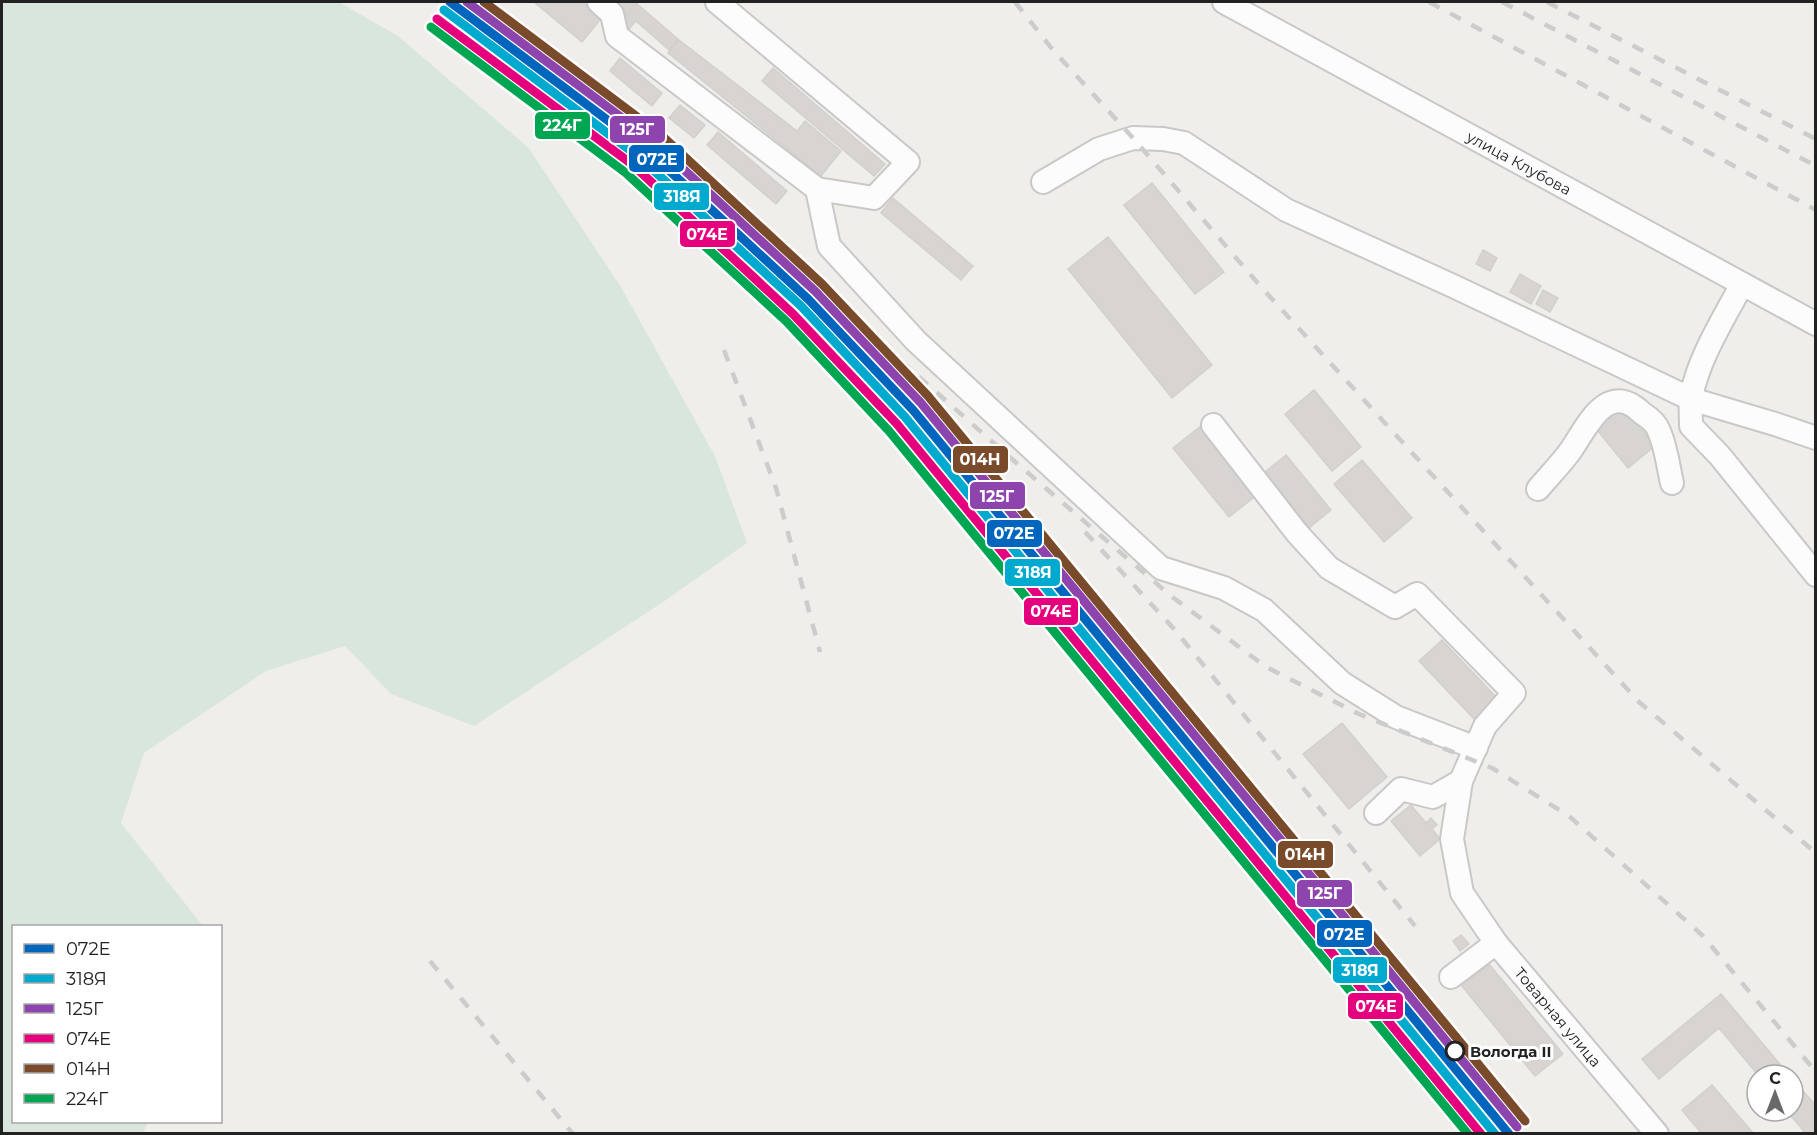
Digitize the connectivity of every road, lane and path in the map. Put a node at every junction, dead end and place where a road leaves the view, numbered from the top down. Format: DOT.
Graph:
graph roads {
  1 [pos="599,2"];
  2 [pos="717,2"];
  3 [pos="1224,2"];
  4 [pos="1042,182"];
  5 [pos="817,189"];
  6 [pos="1742,284"];
  7 [pos="1815,324"];
  8 [pos="1691,399"];
  9 [pos="1213,425"];
  10 [pos="1690,426"];
  11 [pos="1658,427"];
  12 [pos="1815,438"];
  13 [pos="1672,483"];
  14 [pos="1538,489"];
  15 [pos="1815,575"];
  16 [pos="1476,748"];
  17 [pos="1461,781"];
  18 [pos="1376,813"];
  19 [pos="1496,943"];
  20 [pos="1451,977"];
  21 [pos="1657,1134"];
  1 -- 5 [label="street"];
  2 -- 5 [label="street"];
  3 -- 6 [label="street, улица Клубова"];
  4 -- 8 [label="street"];
  5 -- 16 [label="street"];
  6 -- 7 [label="street, улица Клубова"];
  6 -- 8 [label="street"];
  8 -- 10 [label="street"];
  8 -- 12 [label="street"];
  9 -- 16 [label="street, Товарная улица"];
  10 -- 11 [label="street"];
  10 -- 15 [label="street"];
  11 -- 13 [label="street"];
  11 -- 14 [label="street"];
  16 -- 17 [label="street, Товарная улица"];
  17 -- 18 [label="street"];
  17 -- 19 [label="street, Товарная улица"];
  19 -- 20 [label="street"];
  19 -- 21 [label="street, Товарная улица"];
}
